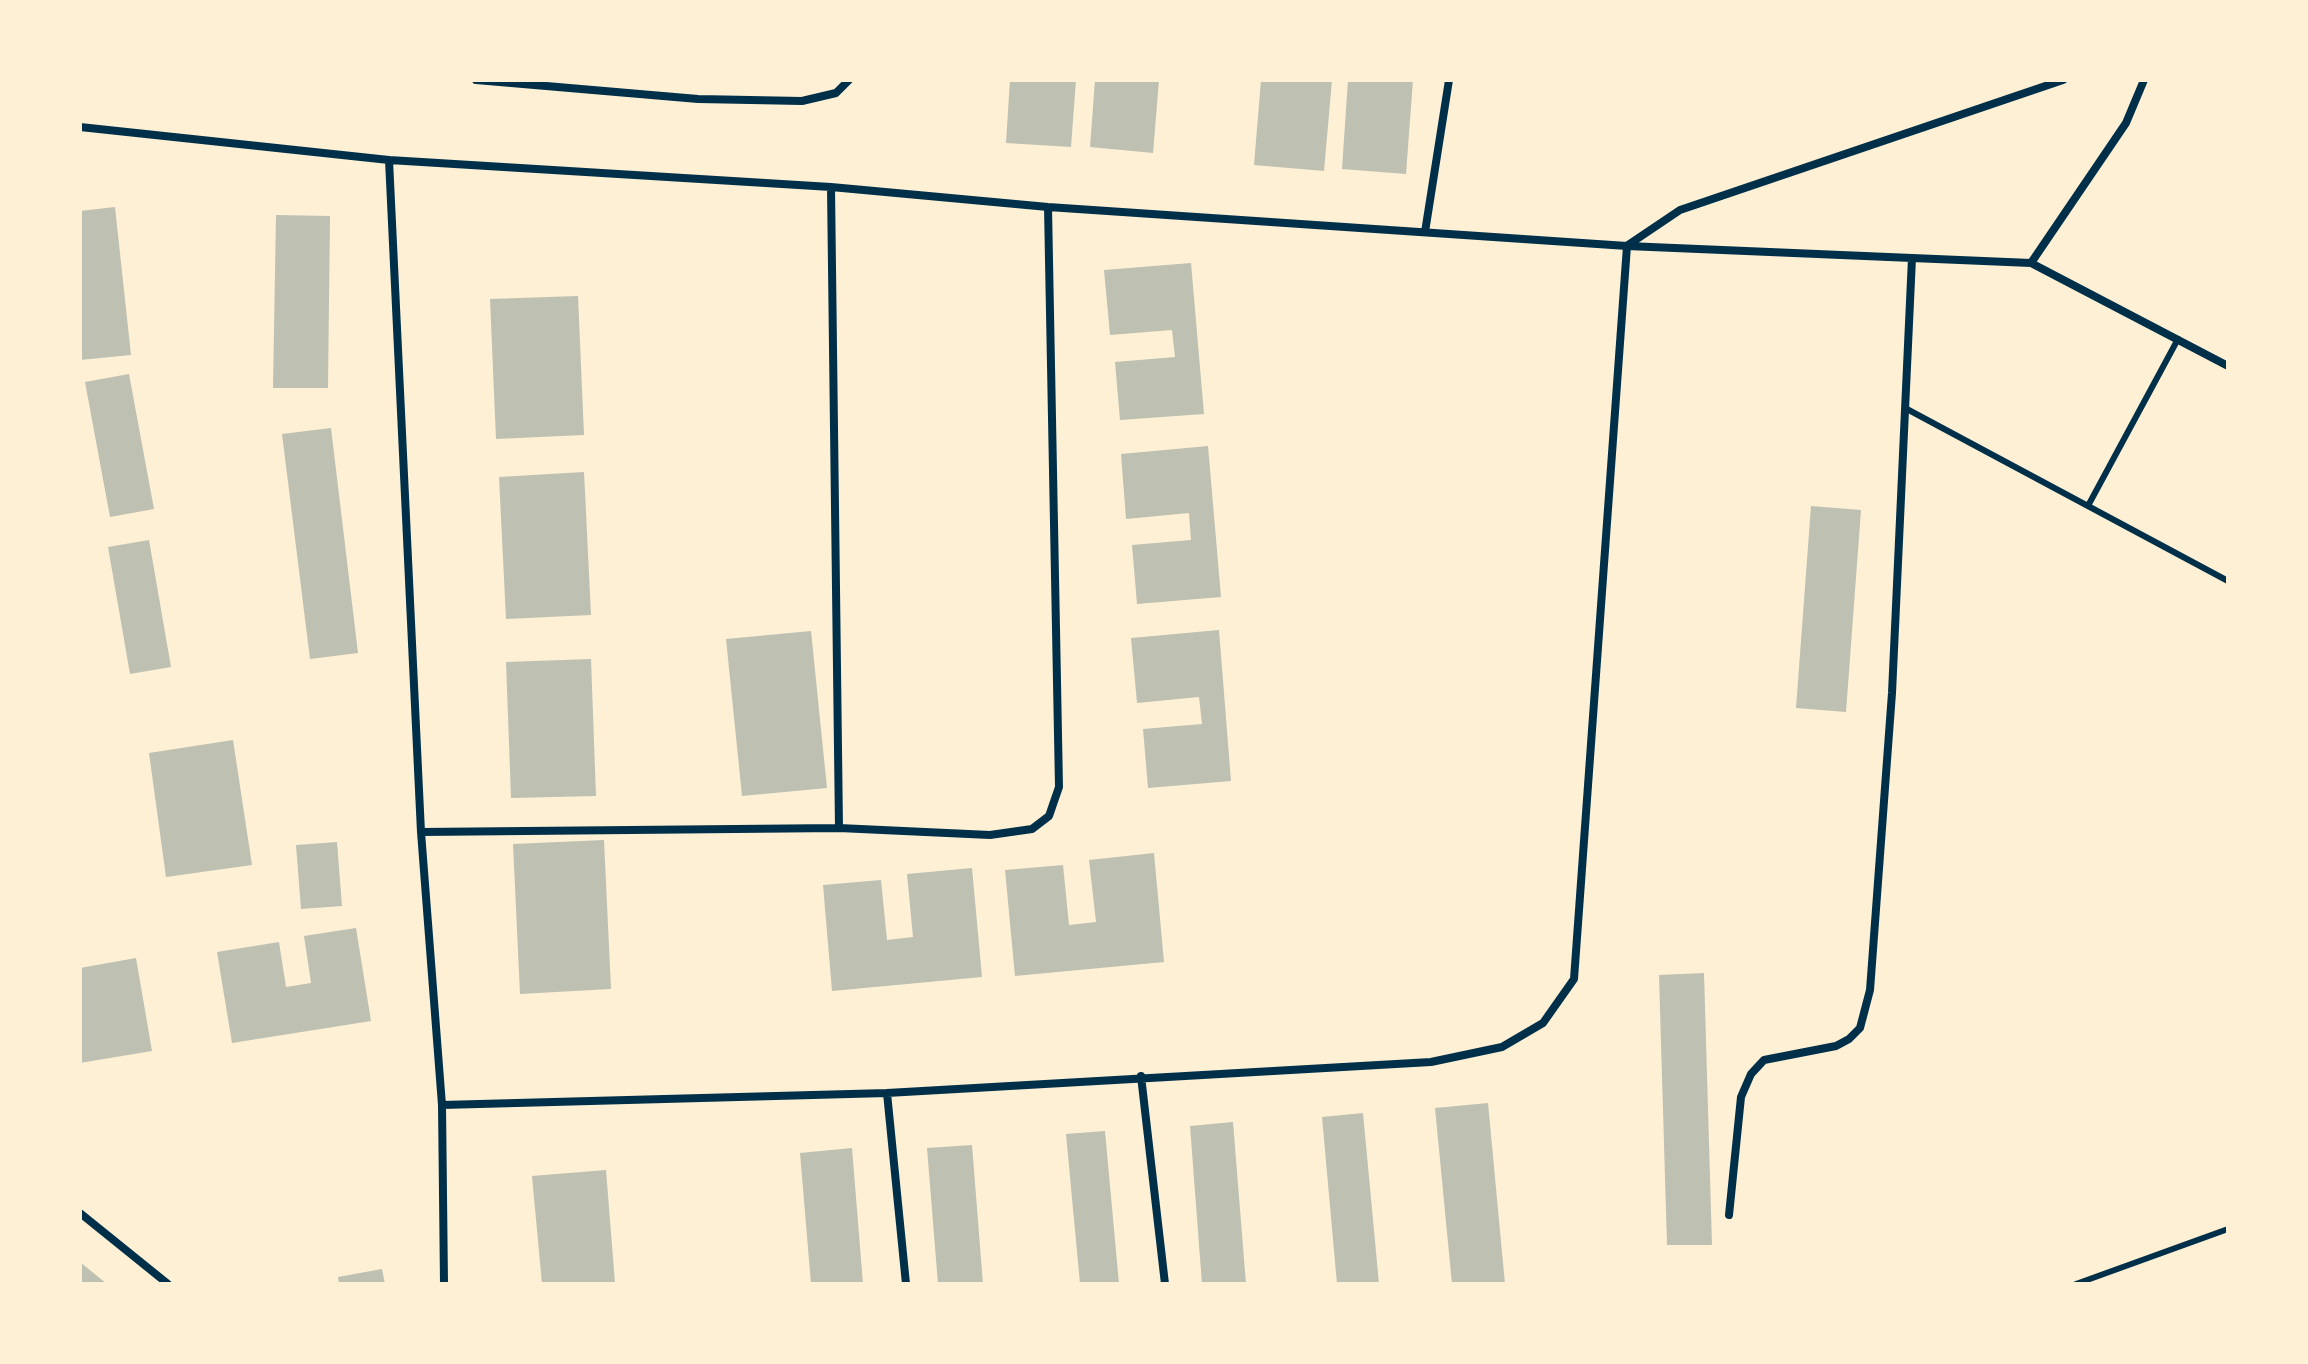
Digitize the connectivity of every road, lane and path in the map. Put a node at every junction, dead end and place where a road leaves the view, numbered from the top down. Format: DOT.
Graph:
graph roads {
  1 [pos="476,80"];
  2 [pos="849,80"];
  3 [pos="1449,80"];
  4 [pos="2063,80"];
  5 [pos="2144,80"];
  6 [pos="80,127"];
  7 [pos="389,160"];
  8 [pos="831,187"];
  9 [pos="1048,207"];
  10 [pos="1425,232"];
  11 [pos="1627,246"];
  12 [pos="1912,258"];
  13 [pos="2031,263"];
  14 [pos="2178,339"];
  15 [pos="2228,366"];
  16 [pos="1905,408"];
  17 [pos="2089,504"];
  18 [pos="2228,581"];
  19 [pos="839,828"];
  20 [pos="421,832"];
  21 [pos="1141,1076"];
  22 [pos="887,1093"];
  23 [pos="442,1105"];
  24 [pos="80,1213"];
  25 [pos="1729,1215"];
  26 [pos="2228,1229"];
  27 [pos="168,1284"];
  28 [pos="444,1284"];
  29 [pos="906,1284"];
  30 [pos="1165,1284"];
  31 [pos="2076,1284"];
  1 -- 2 [label="street"];
  3 -- 10 [label="street"];
  4 -- 11 [label="street"];
  5 -- 13 [label="street"];
  6 -- 7 [label="street"];
  7 -- 8 [label="street"];
  7 -- 20 [label="street"];
  8 -- 9 [label="street"];
  8 -- 19 [label="street"];
  9 -- 10 [label="street"];
  9 -- 19 [label="street"];
  10 -- 11 [label="street"];
  11 -- 12 [label="street"];
  11 -- 21 [label="street"];
  12 -- 13 [label="street"];
  12 -- 16 [label="street"];
  13 -- 14 [label="street"];
  14 -- 15 [label="street"];
  14 -- 17 [label="lane"];
  16 -- 17 [label="lane"];
  16 -- 25 [label="street"];
  17 -- 18 [label="lane"];
  19 -- 20 [label="street"];
  20 -- 23 [label="street"];
  21 -- 22 [label="street"];
  21 -- 30 [label="street"];
  22 -- 23 [label="street"];
  22 -- 29 [label="street"];
  23 -- 28 [label="street"];
  24 -- 27 [label="street"];
  26 -- 31 [label="lane"];
}
